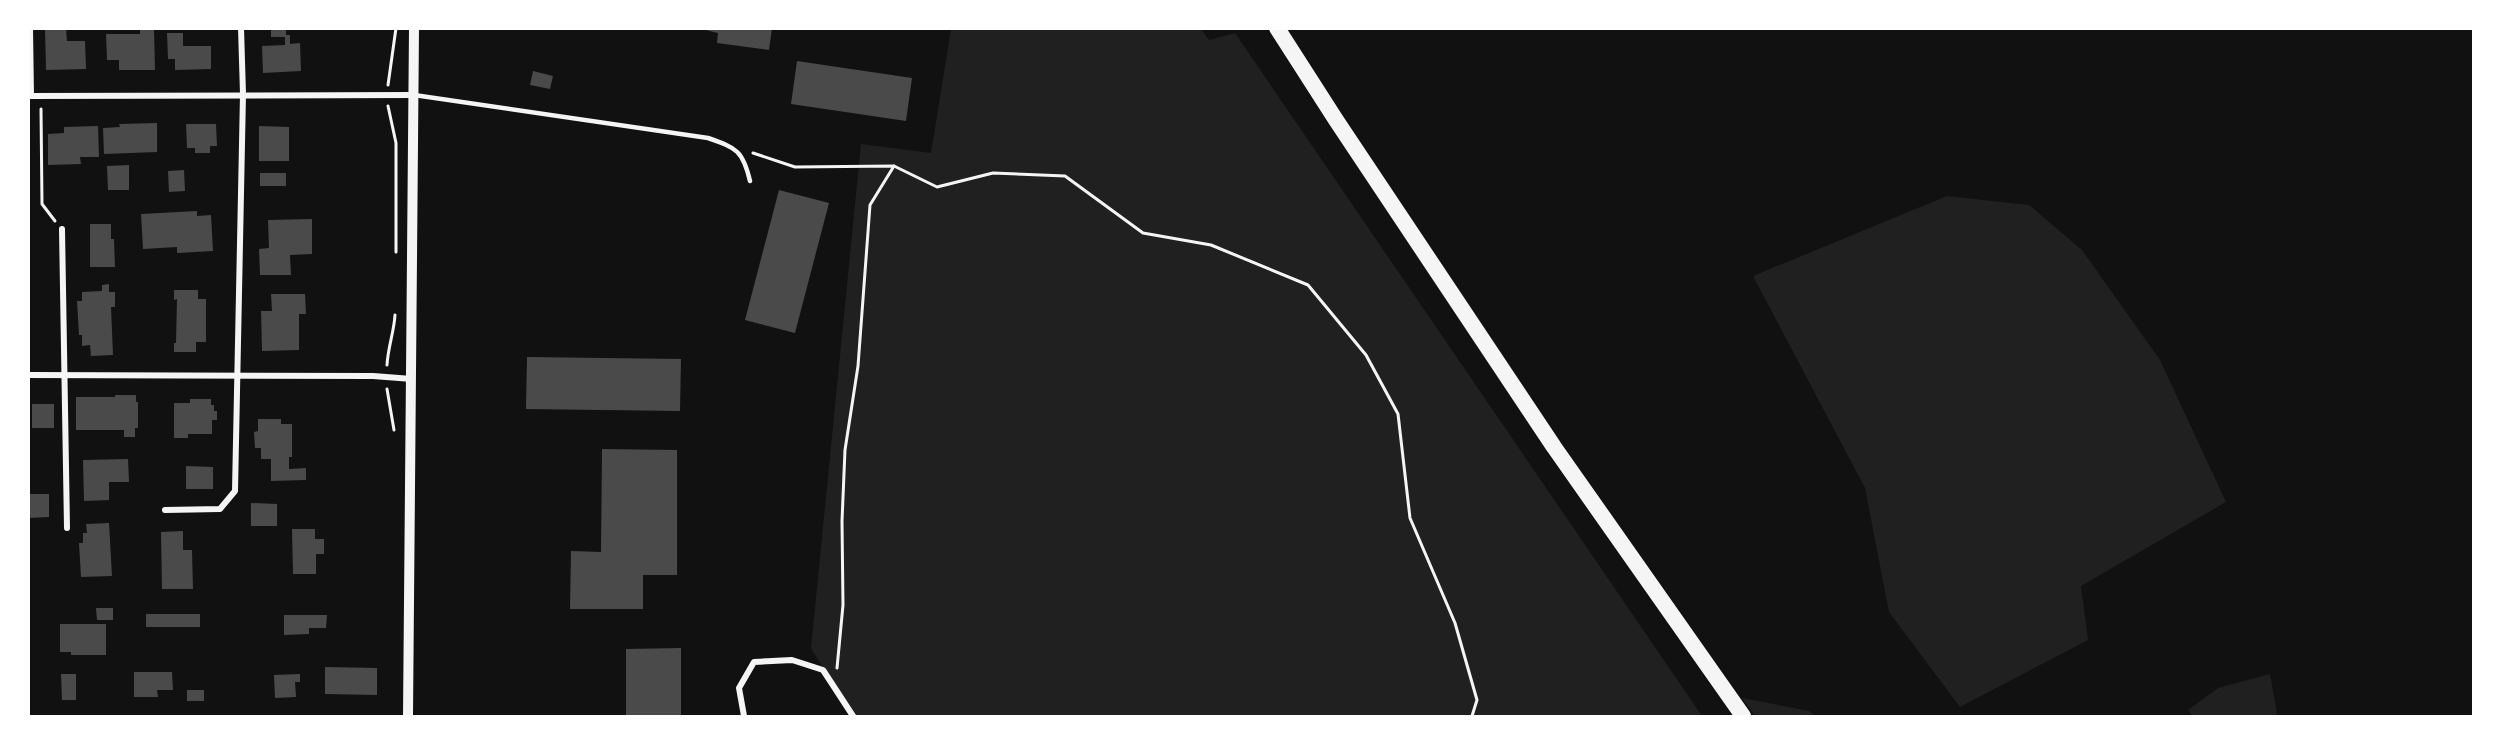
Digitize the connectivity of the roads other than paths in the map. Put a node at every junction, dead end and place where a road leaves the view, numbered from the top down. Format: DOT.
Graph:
graph roads {
  1 [pos="30,28"];
  2 [pos="241,28"];
  3 [pos="414,28"];
  4 [pos="1278,28"];
  5 [pos="243,94"];
  6 [pos="414,95"];
  7 [pos="30,96"];
  8 [pos="750,181"];
  9 [pos="62,229"];
  10 [pos="28,375"];
  11 [pos="66,376"];
  12 [pos="238,377"];
  13 [pos="412,380"];
  14 [pos="165,510"];
  15 [pos="67,528"];
  16 [pos="408,717"];
  17 [pos="744,717"];
  18 [pos="853,717"];
  19 [pos="1743,717"];
  1 -- 7 [label="street"];
  2 -- 5 [label="street"];
  3 -- 6 [label="street"];
  4 -- 19 [label="highway"];
  5 -- 6 [label="street"];
  5 -- 7 [label="street"];
  5 -- 12 [label="street"];
  6 -- 8 [label="lane"];
  6 -- 13 [label="street"];
  9 -- 11 [label="street"];
  10 -- 11 [label="street"];
  11 -- 12 [label="street"];
  11 -- 15 [label="street"];
  12 -- 13 [label="street"];
  12 -- 14 [label="street"];
  13 -- 16 [label="street"];
  17 -- 18 [label="street"];
}
